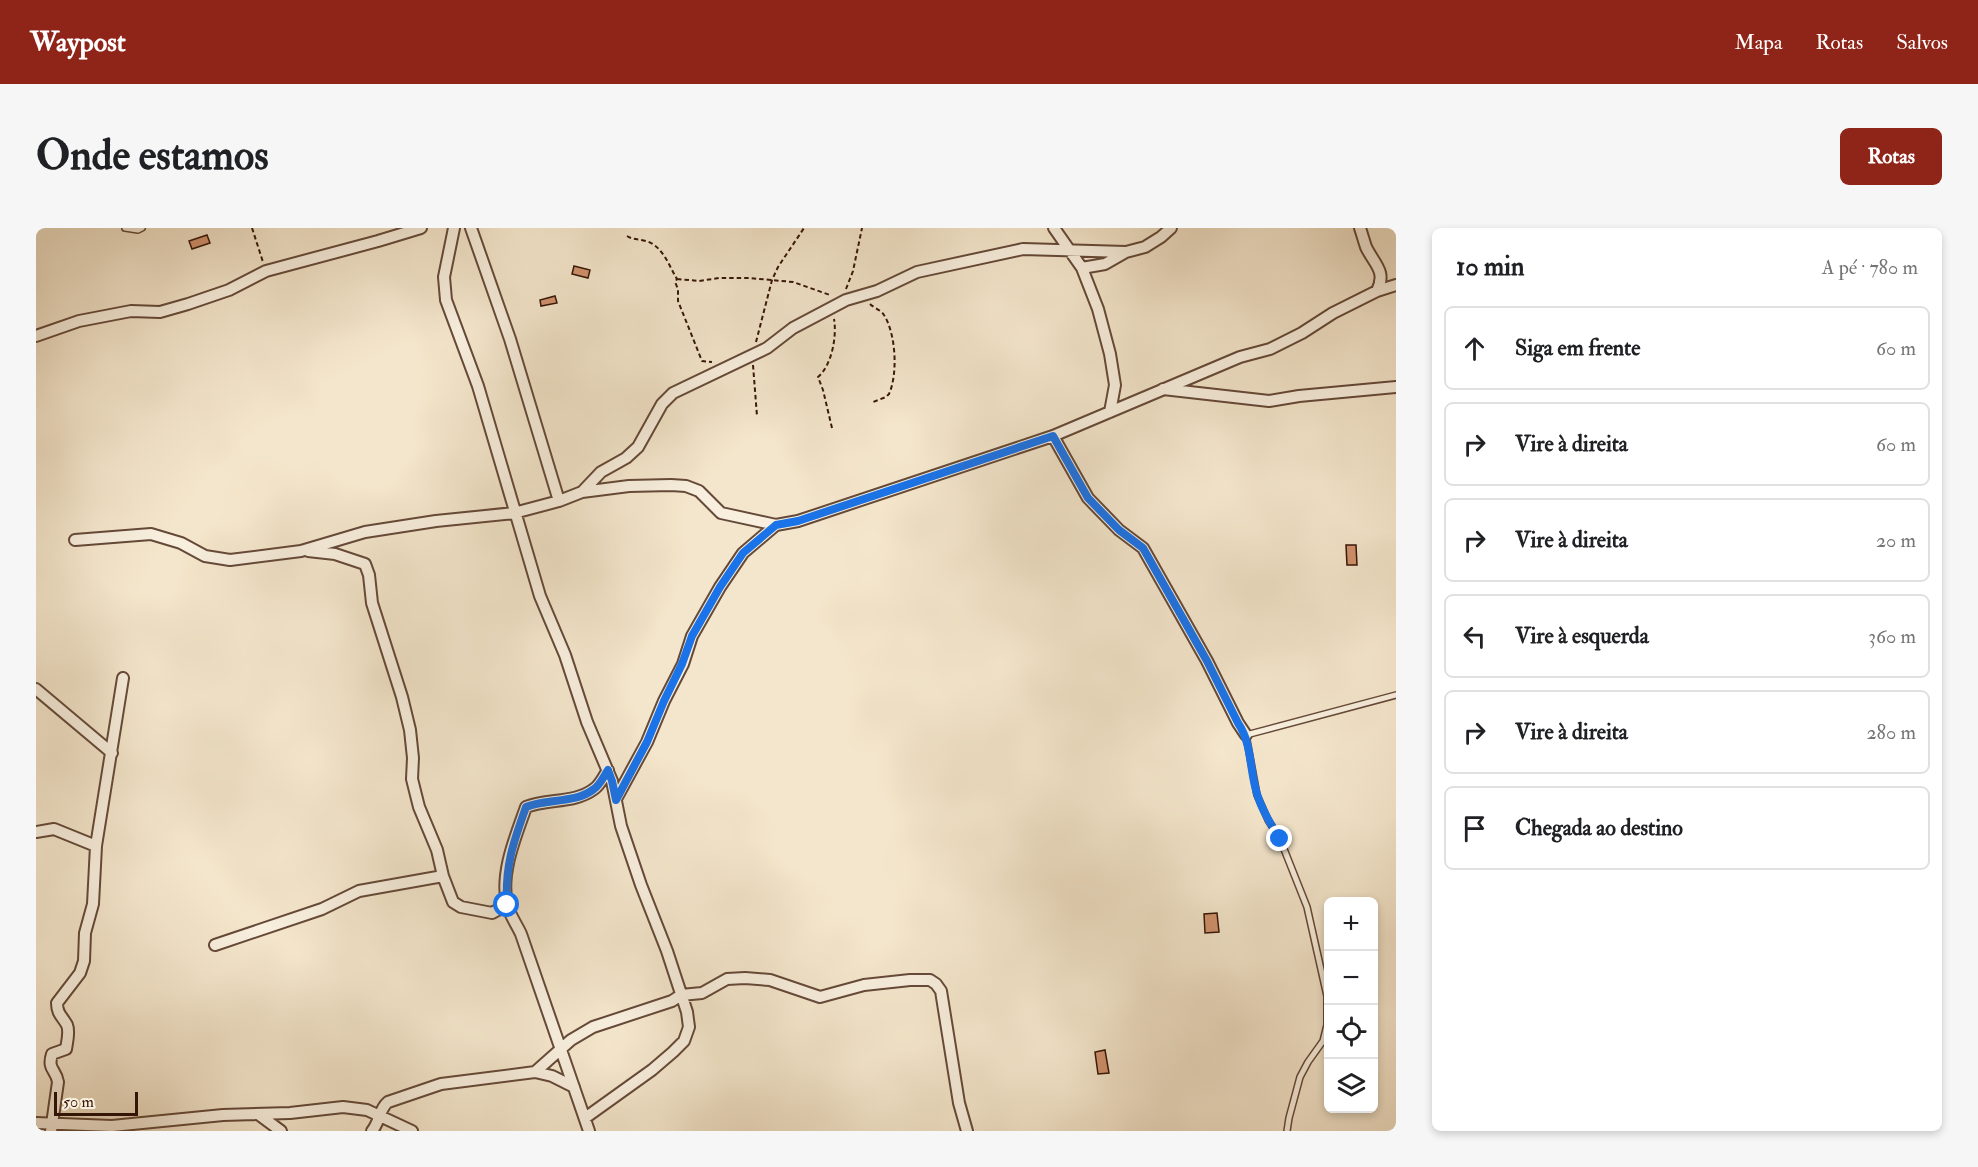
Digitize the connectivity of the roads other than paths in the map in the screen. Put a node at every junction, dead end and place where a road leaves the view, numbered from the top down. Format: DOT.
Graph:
graph roads {
  1 [pos="125,228"];
  2 [pos="142,228"];
  3 [pos="421,228"];
  4 [pos="454,228"];
  5 [pos="471,228"];
  6 [pos="1054,228"];
  7 [pos="1171,228"];
  8 [pos="1360,228"];
  9 [pos="1071,250"];
  10 [pos="1126,252"];
  11 [pos="1082,268"];
  12 [pos="1396,285"];
  13 [pos="1377,291"];
  14 [pos="36,336"];
  15 [pos="1396,387"];
  16 [pos="1163,389"];
  17 [pos="1110,412"];
  18 [pos="1053,436"];
  19 [pos="582,492"];
  20 [pos="559,501"];
  21 [pos="514,513"];
  22 [pos="776,525"];
  23 [pos="75,540"];
  24 [pos="301,551"];
  25 [pos="123,678"];
  26 [pos="36,689"];
  27 [pos="1396,695"];
  28 [pos="1246,735"];
  29 [pos="112,753"];
  30 [pos="608,770"];
  31 [pos="616,800"];
  32 [pos="36,832"];
  33 [pos="96,846"];
  34 [pos="443,876"];
  35 [pos="507,905"];
  36 [pos="215,945"];
  37 [pos="681,994"];
  38 [pos="562,1048"];
  39 [pos="535,1072"];
  40 [pos="574,1087"];
  41 [pos="258,1114"];
  42 [pos="381,1115"];
  43 [pos="585,1118"];
  44 [pos="36,1123"];
  45 [pos="51,1128"];
  46 [pos="281,1131"];
  47 [pos="372,1131"];
  48 [pos="412,1131"];
  49 [pos="589,1131"];
  50 [pos="966,1131"];
  51 [pos="1287,1131"];
  1 -- 2 [label="lane"];
  3 -- 14 [label="street"];
  4 -- 21 [label="street"];
  5 -- 20 [label="street"];
  6 -- 9 [label="street"];
  7 -- 10 [label="street"];
  8 -- 13 [label="street"];
  9 -- 10 [label="street"];
  9 -- 11 [label="street"];
  9 -- 19 [label="street"];
  10 -- 11 [label="street"];
  11 -- 17 [label="street"];
  12 -- 13 [label="street"];
  13 -- 16 [label="street"];
  15 -- 16 [label="street"];
  16 -- 17 [label="street"];
  17 -- 18 [label="street"];
  18 -- 22 [label="street"];
  18 -- 28 [label="street"];
  19 -- 20 [label="street"];
  19 -- 22 [label="street"];
  20 -- 21 [label="street"];
  21 -- 24 [label="street"];
  21 -- 30 [label="street"];
  22 -- 31 [label="street"];
  23 -- 24 [label="street"];
  24 -- 34 [label="street"];
  25 -- 29 [label="street"];
  26 -- 29 [label="street"];
  27 -- 28 [label="lane"];
  28 -- 51 [label="lane"];
  29 -- 33 [label="street"];
  30 -- 31 [label="street"];
  30 -- 35 [label="street"];
  31 -- 37 [label="street"];
  32 -- 33 [label="street"];
  33 -- 45 [label="street"];
  34 -- 35 [label="street"];
  34 -- 36 [label="street"];
  35 -- 38 [label="street"];
  37 -- 38 [label="street"];
  37 -- 43 [label="street"];
  37 -- 50 [label="street"];
  38 -- 39 [label="street"];
  38 -- 40 [label="street"];
  39 -- 40 [label="street"];
  39 -- 42 [label="street"];
  40 -- 43 [label="street"];
  41 -- 42 [label="street"];
  41 -- 45 [label="street"];
  41 -- 46 [label="street"];
  42 -- 47 [label="street"];
  42 -- 48 [label="street"];
  43 -- 49 [label="street"];
  44 -- 45 [label="street"];
}
